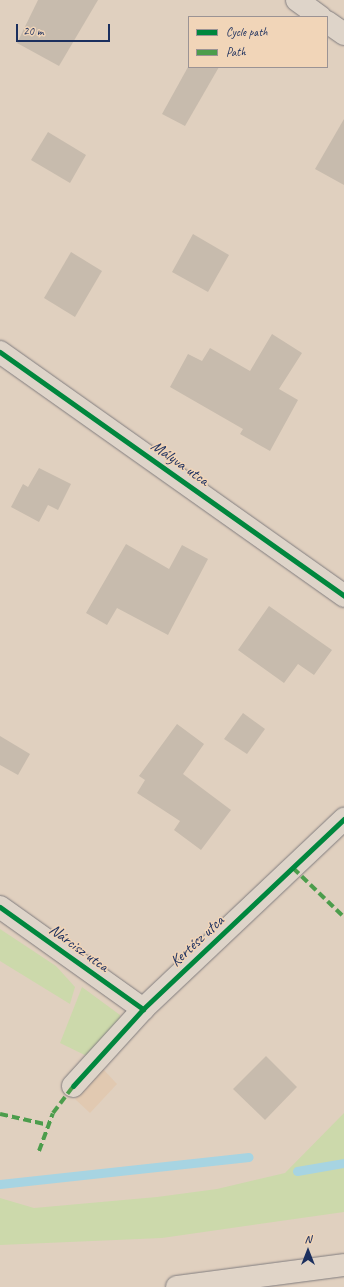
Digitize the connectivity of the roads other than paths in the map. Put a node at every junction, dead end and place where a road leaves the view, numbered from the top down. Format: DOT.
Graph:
graph roads {
  1 [pos="297,0"];
  2 [pos="319,16"];
  3 [pos="328,23"];
  4 [pos="344,34"];
  5 [pos="0,352"];
  6 [pos="344,596"];
  7 [pos="344,819"];
  8 [pos="0,907"];
  9 [pos="143,1009"];
  10 [pos="73,1086"];
  11 [pos="344,1265"];
  12 [pos="177,1287"];
  1 -- 2 [label="street"];
  3 -- 4 [label="street"];
  5 -- 6 [label="street, Mályva utca"];
  7 -- 9 [label="street, Kertész utca"];
  8 -- 9 [label="street, Nárcisz utca"];
  9 -- 10 [label="street, Kertész utca"];
  11 -- 12 [label="highway"];
}
